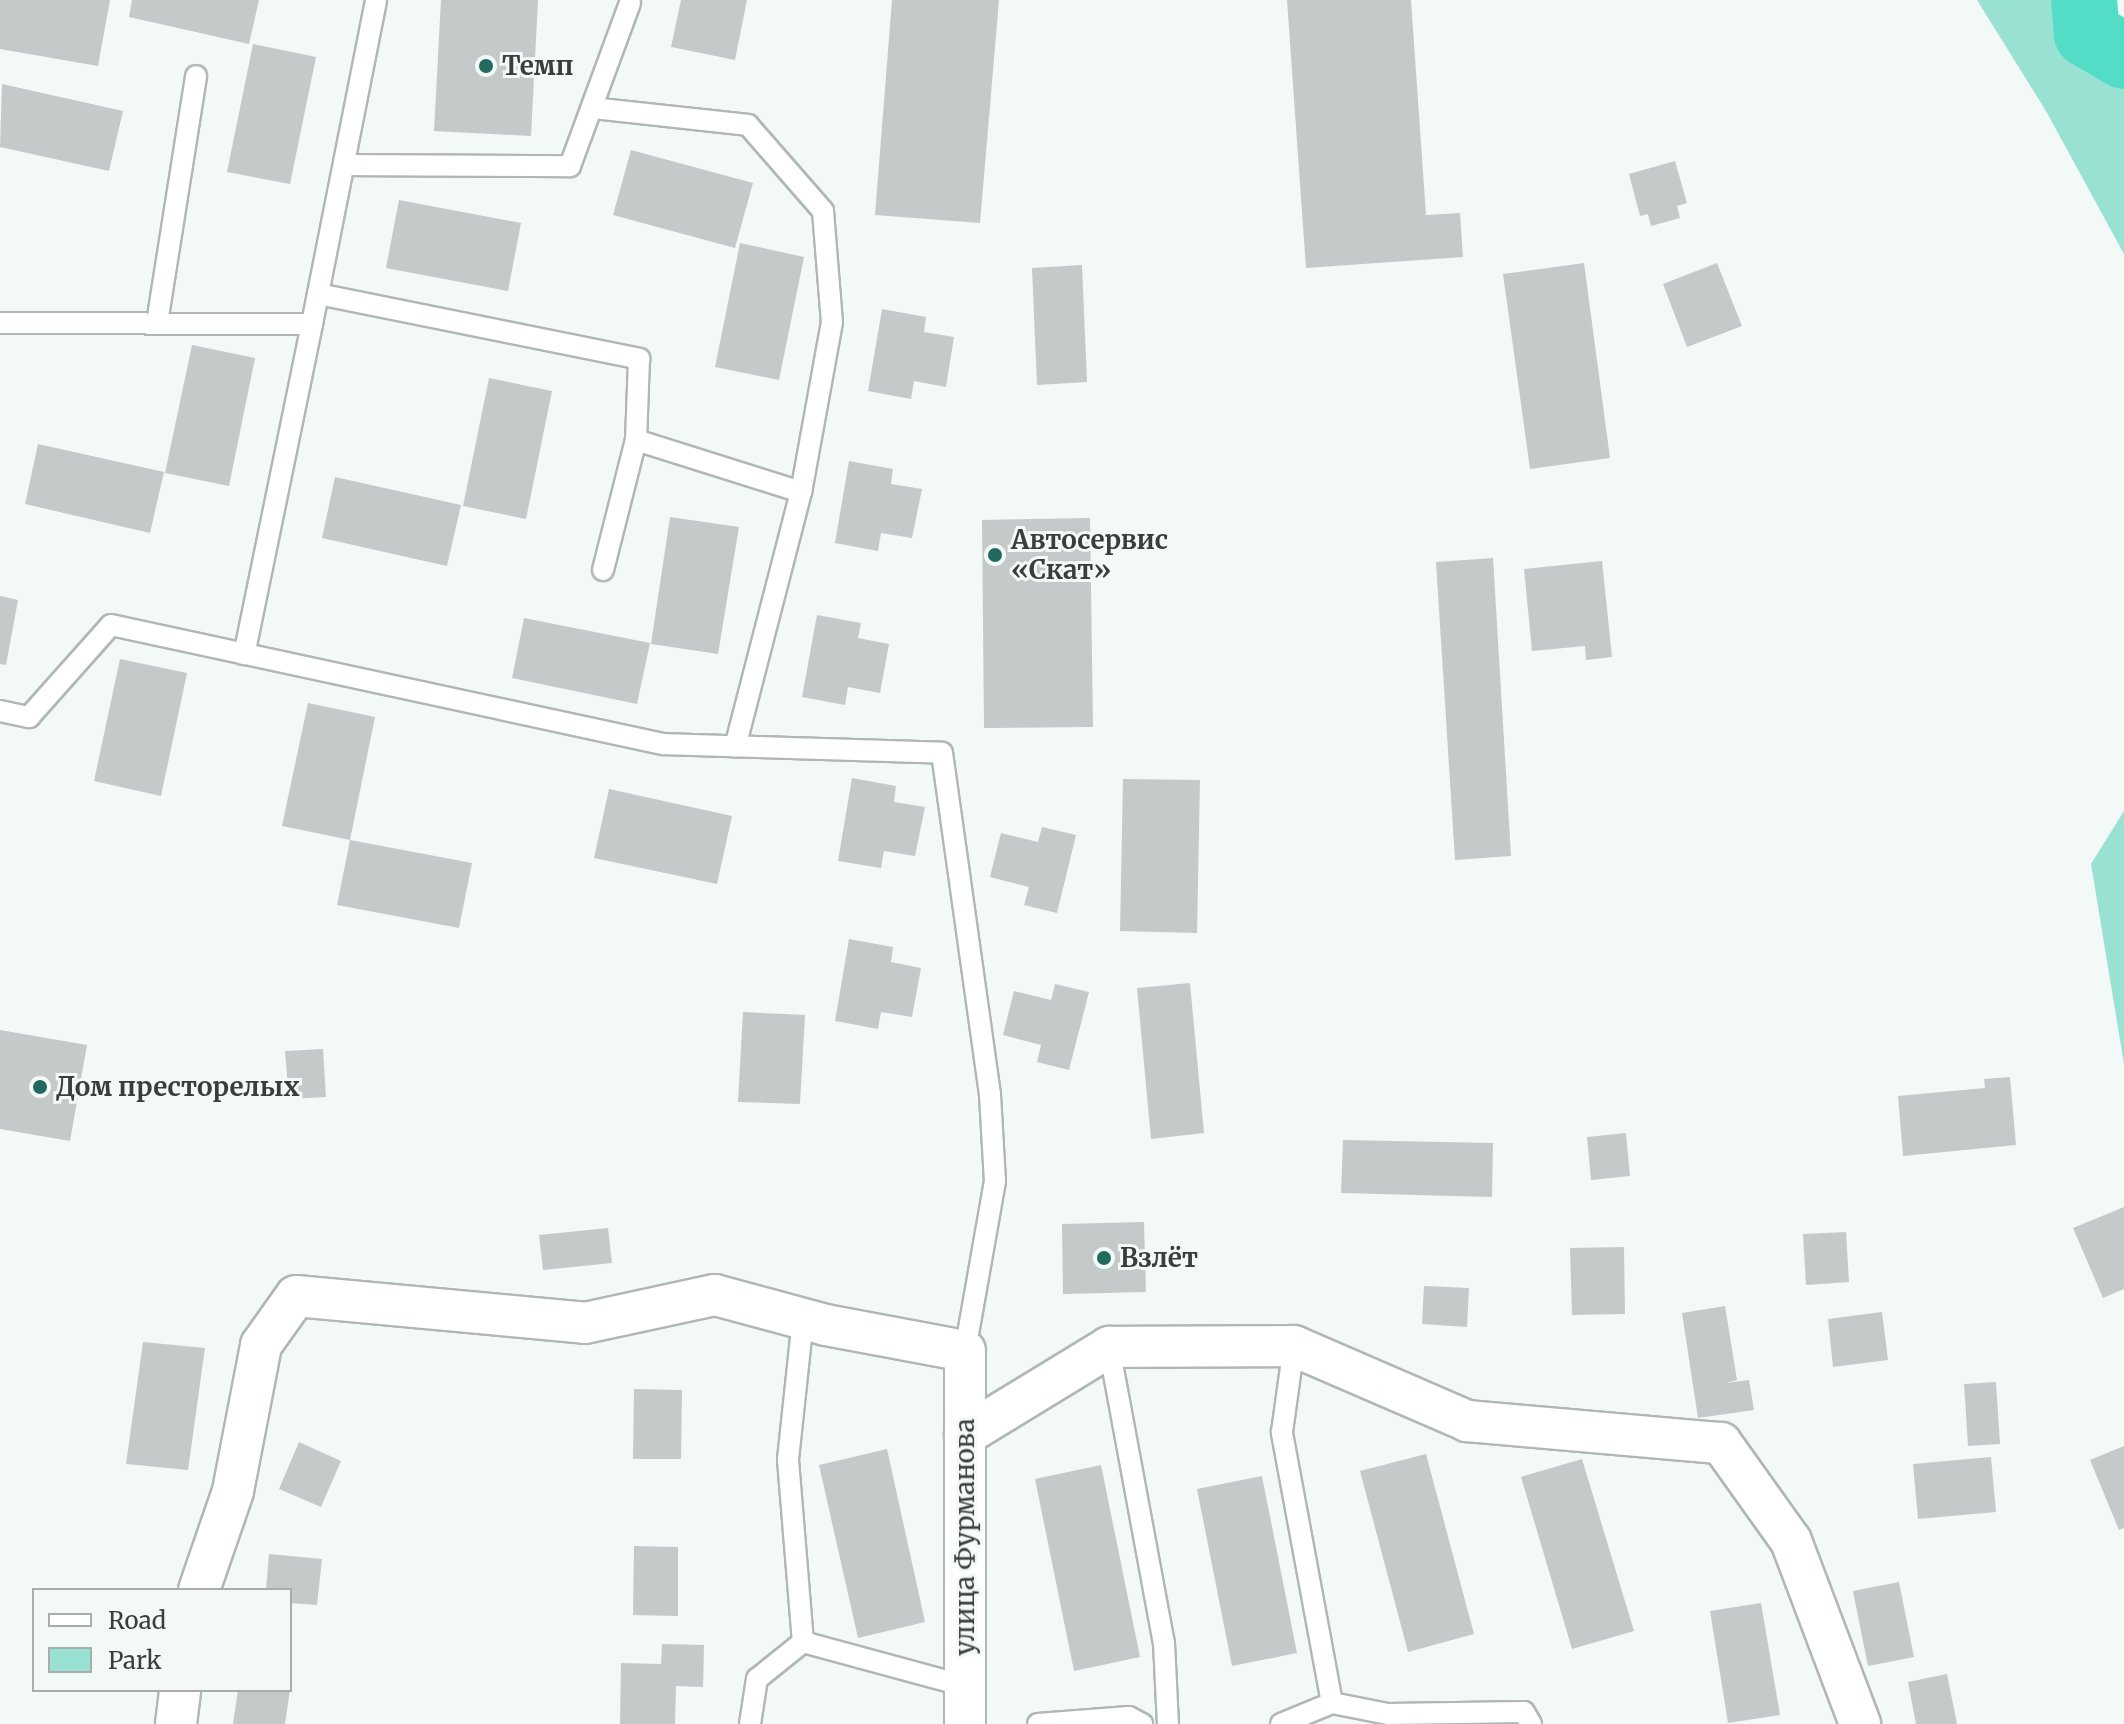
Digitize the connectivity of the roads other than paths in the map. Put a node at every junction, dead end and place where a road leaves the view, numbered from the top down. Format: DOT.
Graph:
graph roads {
  1 [pos="376,0"];
  2 [pos="630,3"];
  3 [pos="196,76"];
  4 [pos="592,108"];
  5 [pos="344,165"];
  6 [pos="318,294"];
  7 [pos="0,323"];
  8 [pos="157,323"];
  9 [pos="312,324"];
  10 [pos="636,440"];
  11 [pos="801,492"];
  12 [pos="603,570"];
  13 [pos="244,654"];
  14 [pos="0,711"];
  15 [pos="735,747"];
  16 [pos="803,1319"];
  17 [pos="1294,1346"];
  18 [pos="1109,1347"];
  19 [pos="965,1351"];
  20 [pos="965,1435"];
  21 [pos="200,1588"];
  22 [pos="803,1642"];
  23 [pos="180,1692"];
  24 [pos="1332,1703"];
  25 [pos="965,1705"];
  26 [pos="176,1724"];
  27 [pos="750,1724"];
  28 [pos="1038,1724"];
  29 [pos="1142,1724"];
  30 [pos="1168,1724"];
  31 [pos="1281,1724"];
  32 [pos="1531,1724"];
  33 [pos="1860,1724"];
  1 -- 5 [label="lane"];
  2 -- 4 [label="lane"];
  3 -- 8 [label="lane"];
  4 -- 5 [label="lane"];
  4 -- 11 [label="lane"];
  5 -- 6 [label="lane"];
  6 -- 9 [label="lane"];
  6 -- 10 [label="lane"];
  7 -- 8 [label="lane"];
  8 -- 9 [label="lane"];
  9 -- 13 [label="lane"];
  10 -- 11 [label="lane"];
  10 -- 12 [label="lane"];
  11 -- 15 [label="lane"];
  13 -- 14 [label="lane"];
  13 -- 15 [label="lane"];
  15 -- 19 [label="lane"];
  16 -- 19 [label="street"];
  16 -- 21 [label="street"];
  16 -- 22 [label="lane"];
  17 -- 18 [label="street"];
  17 -- 24 [label="lane"];
  17 -- 33 [label="street"];
  18 -- 20 [label="street"];
  18 -- 30 [label="lane"];
  19 -- 20 [label="street, улица Фурманова"];
  20 -- 25 [label="street, улица Фурманова"];
  22 -- 25 [label="lane"];
  22 -- 27 [label="lane"];
  23 -- 26 [label="street"];
  24 -- 31 [label="lane"];
  24 -- 32 [label="lane"];
  28 -- 29 [label="lane"];
}
